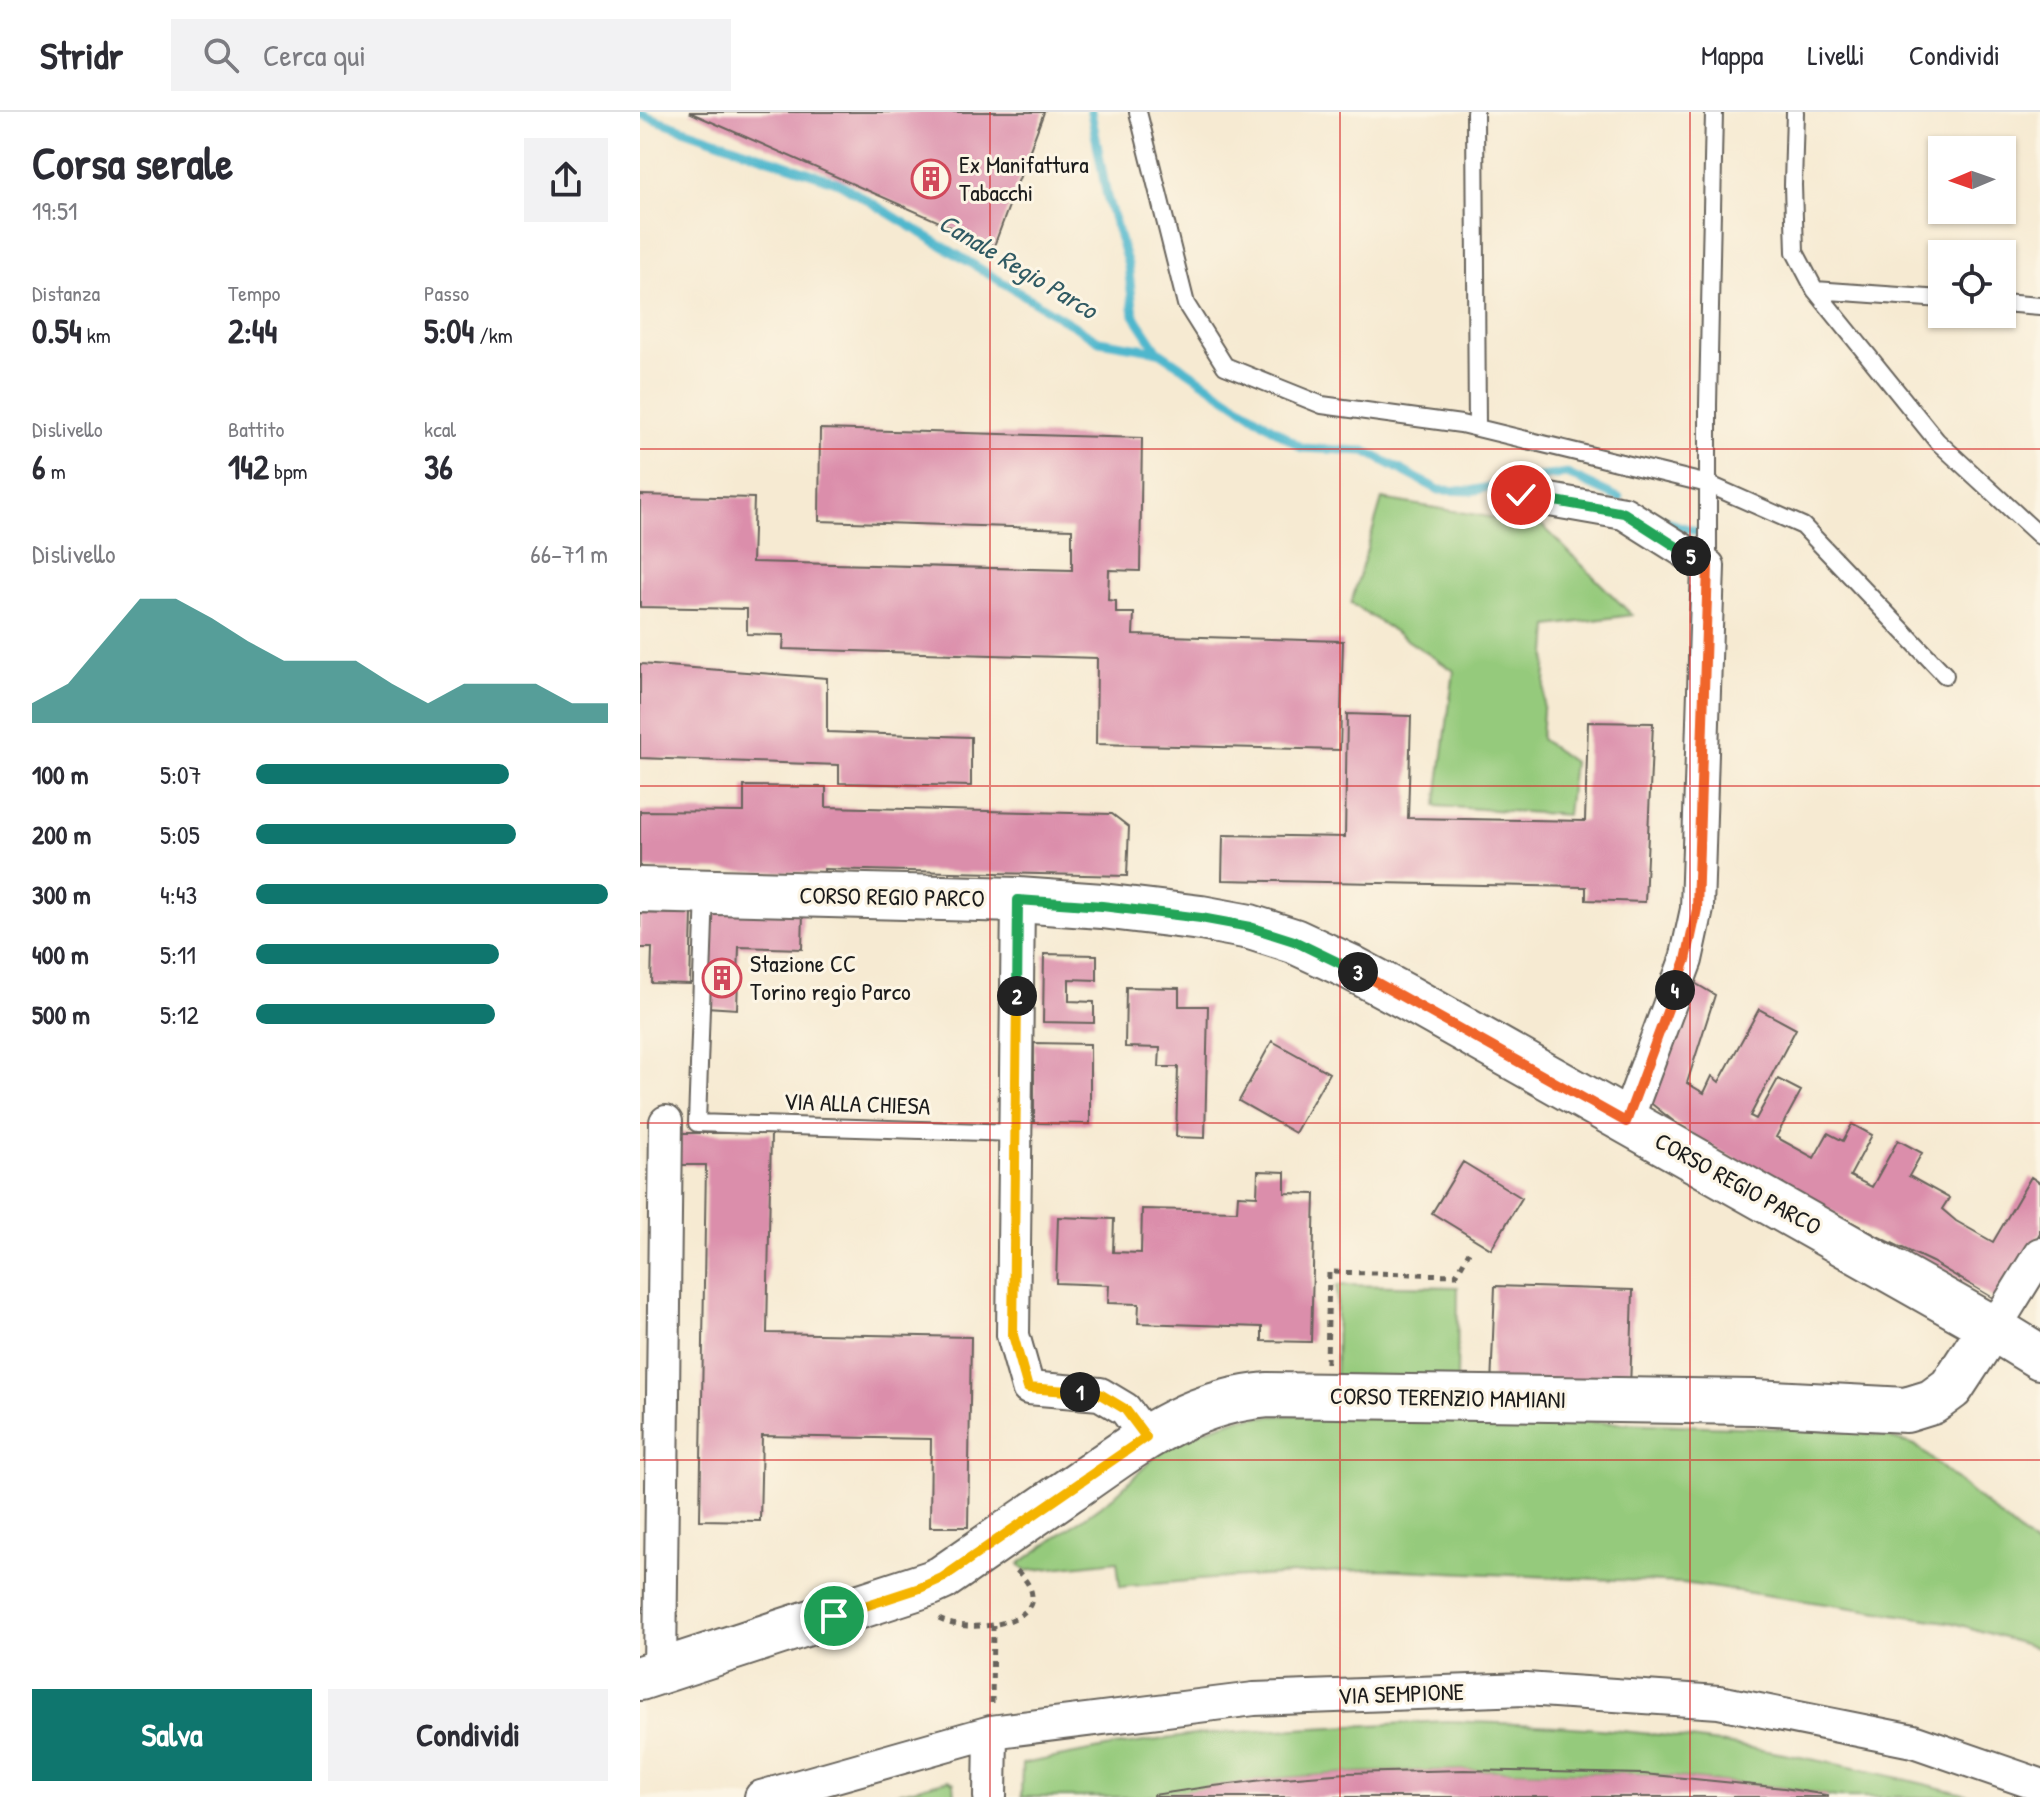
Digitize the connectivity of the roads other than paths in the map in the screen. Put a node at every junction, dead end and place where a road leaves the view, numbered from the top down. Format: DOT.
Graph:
graph roads {
  1 [pos="1138,112"];
  2 [pos="1475,112"];
  3 [pos="1714,112"];
  4 [pos="1795,112"];
  5 [pos="1815,290"];
  6 [pos="1928,298"];
  7 [pos="2016,304"];
  8 [pos="2040,306"];
  9 [pos="1477,428"];
  10 [pos="1708,484"];
  11 [pos="1521,495"];
  12 [pos="2040,536"];
  13 [pos="1708,566"];
  14 [pos="1945,675"];
  15 [pos="640,890"];
  16 [pos="705,892"];
  17 [pos="1018,900"];
  18 [pos="1626,1122"];
  19 [pos="681,1123"];
  20 [pos="1016,1133"];
  21 [pos="2040,1254"];
  22 [pos="1991,1327"];
  23 [pos="2040,1357"];
  24 [pos="651,1412"];
  25 [pos="1146,1437"];
  26 [pos="650,1675"];
  27 [pos="992,1720"];
  28 [pos="2040,1785"];
  29 [pos="761,1797"];
  30 [pos="990,1797"];
  1 -- 9 [label="lane"];
  2 -- 9 [label="lane"];
  3 -- 10 [label="lane"];
  4 -- 5 [label="lane"];
  5 -- 6 [label="lane"];
  5 -- 12 [label="lane"];
  7 -- 8 [label="lane"];
  9 -- 10 [label="lane"];
  10 -- 13 [label="lane"];
  10 -- 14 [label="lane"];
  11 -- 13 [label="street"];
  13 -- 18 [label="street"];
  15 -- 16 [label="street, CORSO REGIO PARCO"];
  16 -- 17 [label="street, CORSO REGIO PARCO"];
  16 -- 19 [label="lane"];
  17 -- 18 [label="street, CORSO REGIO PARCO"];
  17 -- 20 [label="street"];
  18 -- 22 [label="street, CORSO REGIO PARCO"];
  19 -- 20 [label="lane, VIA ALLA CHIESA"];
  19 -- 24 [label="street"];
  20 -- 25 [label="street"];
  21 -- 22 [label="street"];
  22 -- 23 [label="street, CORSO REGIO PARCO"];
  22 -- 25 [label="street, CORSO TERENZIO MAMIANI"];
  24 -- 26 [label="street"];
  25 -- 26 [label="street, CORSO TERENZIO MAMIANI"];
  27 -- 28 [label="street, VIA SEMPIONE"];
  27 -- 29 [label="street, VIA SEMPIONE"];
  27 -- 30 [label="street"];
}
